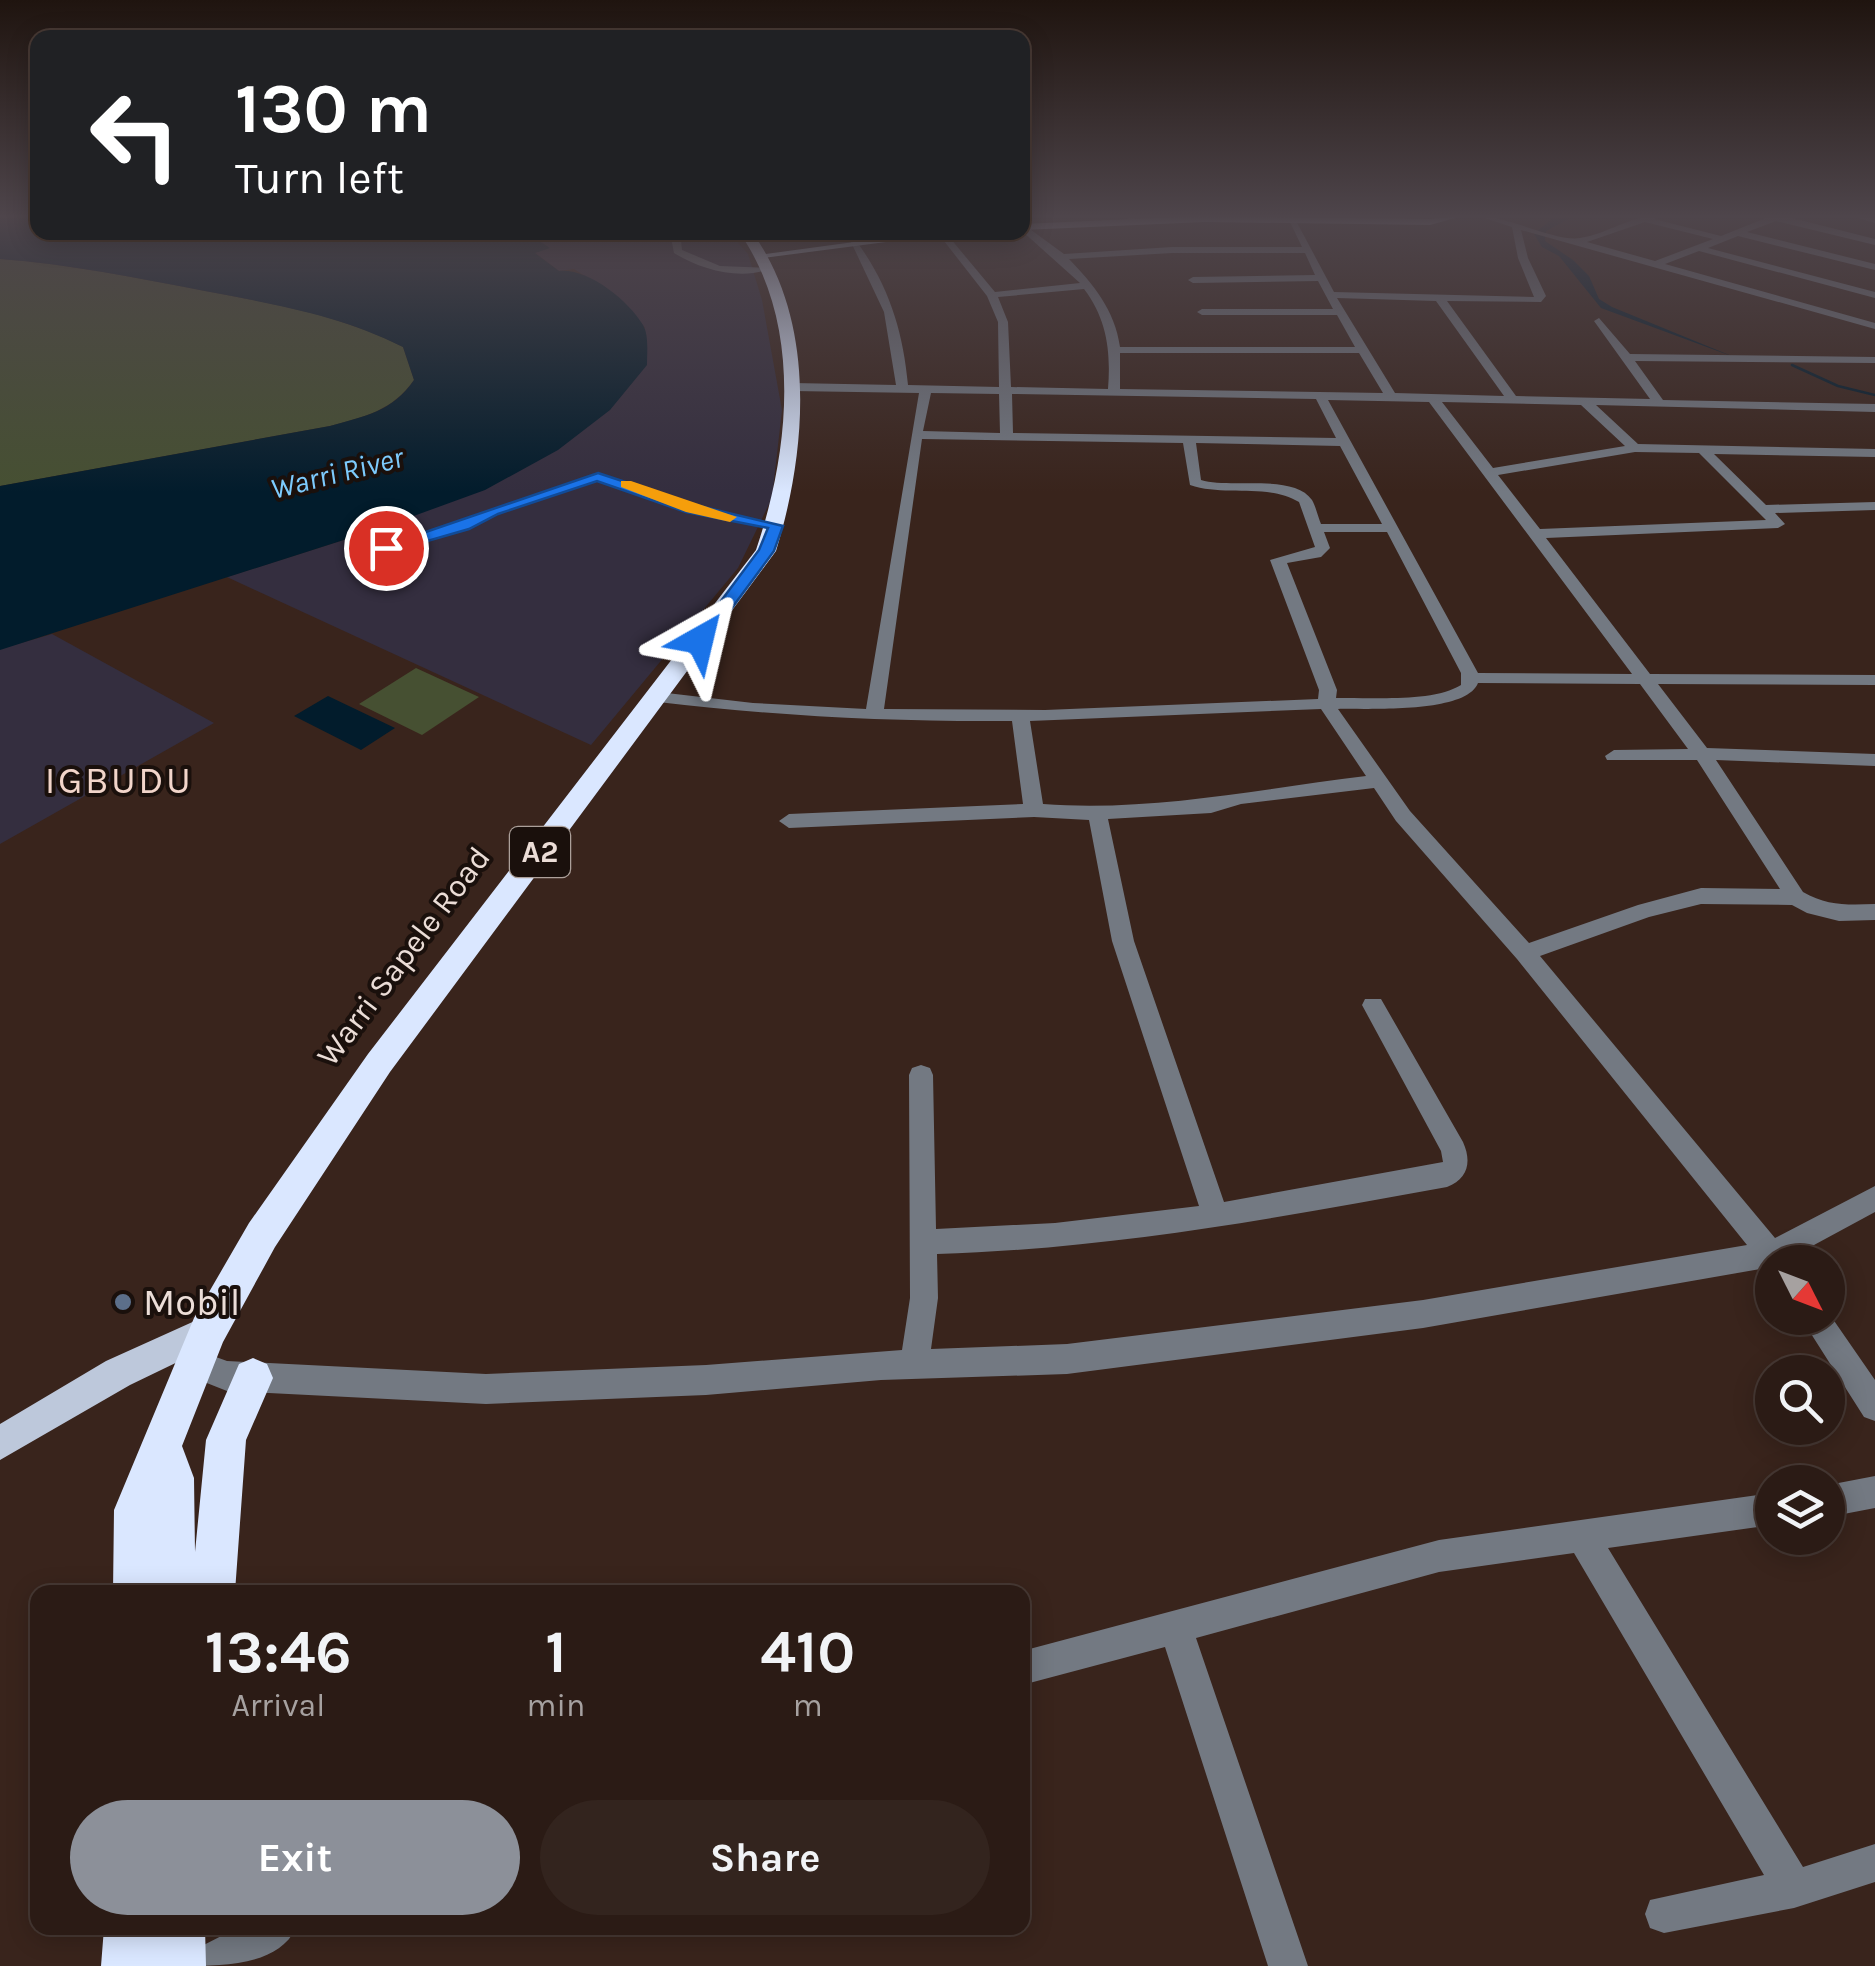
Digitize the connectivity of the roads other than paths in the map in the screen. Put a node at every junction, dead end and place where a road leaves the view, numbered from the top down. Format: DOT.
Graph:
graph roads {
  1 [pos="780,308"];
  2 [pos="889,308"];
  3 [pos="997,308"];
  4 [pos="1099,308"];
  5 [pos="1337,308"];
  6 [pos="1446,308"];
  7 [pos="1809,308"];
  8 [pos="1340,312"];
  9 [pos="1599,321"];
  10 [pos="1207,325"];
  11 [pos="1875,326"];
  12 [pos="1116,350"];
  13 [pos="1362,350"];
  14 [pos="1627,357"];
  15 [pos="1875,360"];
  16 [pos="793,387"];
  17 [pos="902,388"];
  18 [pos="926,388"];
  19 [pos="1005,390"];
  20 [pos="1114,391"];
  21 [pos="1320,396"];
  22 [pos="1391,397"];
  23 [pos="1433,398"];
  24 [pos="1513,400"];
  25 [pos="1584,401"];
  26 [pos="1659,403"];
  27 [pos="1875,408"];
  28 [pos="916,435"];
  29 [pos="1007,436"];
  30 [pos="1190,439"];
  31 [pos="1343,442"];
  32 [pos="1636,448"];
  33 [pos="1701,448"];
  34 [pos="1875,453"];
  35 [pos="1487,473"];
  36 [pos="1875,506"];
  37 [pos="1762,509"];
  38 [pos="776,526"];
  39 [pos="1316,528"];
  40 [pos="1388,528"];
  41 [pos="1534,534"];
  42 [pos="386,548"];
  43 [pos="1470,678"];
  44 [pos="1645,680"];
  45 [pos="1875,680"];
  46 [pos="658,697"];
  47 [pos="1326,704"];
  48 [pos="1020,713"];
  49 [pos="874,714"];
  50 [pos="1701,753"];
  51 [pos="1614,756"];
  52 [pos="1875,760"];
  53 [pos="1380,782"];
  54 [pos="1034,810"];
  55 [pos="1098,813"];
  56 [pos="789,822"];
  57 [pos="1796,897"];
  58 [pos="1875,912"];
  59 [pos="1524,953"];
  60 [pos="1373,1005"];
  61 [pos="921,1075"];
  62 [pos="1875,1198"];
  63 [pos="1216,1218"];
  64 [pos="922,1242"];
  65 [pos="1764,1245"];
  66 [pos="1797,1245"];
  67 [pos="1755,1261"];
  68 [pos="208,1331"];
  69 [pos="1827,1335"];
  70 [pos="194,1364"];
  71 [pos="914,1366"];
  72 [pos="253,1378"];
  73 [pos="1875,1406"];
  74 [pos="0,1444"];
  75 [pos="161,1446"];
  76 [pos="1875,1492"];
  77 [pos="1845,1498"];
  78 [pos="1755,1511"];
  79 [pos="1581,1534"];
  80 [pos="135,1585"];
  81 [pos="174,1585"];
  82 [pos="214,1585"];
  83 [pos="1176,1629"];
  84 [pos="1030,1666"];
  85 [pos="1875,1863"];
  86 [pos="1794,1889"];
  87 [pos="1664,1914"];
  88 [pos="130,1935"];
  89 [pos="179,1935"];
  90 [pos="263,1935"];
  91 [pos="128,1966"];
  92 [pos="179,1966"];
  93 [pos="204,1966"];
  94 [pos="1288,1966"];
  1 -- 16 [label="highway, Warri Sapele Road / A2"];
  2 -- 17 [label="street"];
  3 -- 19 [label="street"];
  4 -- 12 [label="street"];
  5 -- 8 [label="street"];
  6 -- 24 [label="street"];
  7 -- 11 [label="street"];
  8 -- 10 [label="street"];
  8 -- 13 [label="street"];
  9 -- 14 [label="street"];
  12 -- 13 [label="street"];
  12 -- 20 [label="street"];
  13 -- 22 [label="street"];
  14 -- 15 [label="street"];
  14 -- 26 [label="street"];
  16 -- 17 [label="street"];
  16 -- 38 [label="highway, Warri Sapele Road / A2"];
  17 -- 18 [label="street"];
  18 -- 19 [label="street"];
  18 -- 28 [label="street"];
  19 -- 20 [label="street"];
  19 -- 29 [label="street"];
  20 -- 21 [label="street"];
  21 -- 22 [label="street"];
  21 -- 31 [label="street"];
  22 -- 23 [label="street"];
  23 -- 24 [label="street"];
  23 -- 35 [label="street"];
  24 -- 25 [label="street"];
  25 -- 26 [label="street"];
  25 -- 32 [label="street"];
  26 -- 27 [label="street"];
  28 -- 29 [label="street"];
  28 -- 49 [label="street"];
  29 -- 30 [label="street"];
  30 -- 31 [label="street"];
  30 -- 39 [label="street"];
  31 -- 40 [label="street"];
  32 -- 33 [label="street"];
  32 -- 35 [label="street"];
  33 -- 34 [label="street"];
  33 -- 37 [label="street"];
  35 -- 41 [label="street"];
  36 -- 37 [label="street"];
  37 -- 41 [label="street"];
  38 -- 42 [label="street"];
  38 -- 46 [label="highway, Warri Sapele Road / A2"];
  39 -- 40 [label="street"];
  39 -- 47 [label="street"];
  40 -- 43 [label="street"];
  41 -- 44 [label="street"];
  43 -- 44 [label="street"];
  43 -- 47 [label="street"];
  44 -- 45 [label="street"];
  44 -- 50 [label="street"];
  46 -- 49 [label="street"];
  46 -- 68 [label="highway, Warri Sapele Road / A2"];
  47 -- 48 [label="street"];
  47 -- 53 [label="street"];
  48 -- 49 [label="street"];
  48 -- 54 [label="street"];
  50 -- 51 [label="street"];
  50 -- 52 [label="street"];
  50 -- 57 [label="street"];
  53 -- 55 [label="street"];
  53 -- 59 [label="street"];
  54 -- 55 [label="street"];
  54 -- 56 [label="street"];
  55 -- 63 [label="street"];
  57 -- 58 [label="street"];
  57 -- 59 [label="street"];
  59 -- 65 [label="street"];
  60 -- 63 [label="street"];
  61 -- 64 [label="street"];
  62 -- 66 [label="street"];
  63 -- 64 [label="street"];
  64 -- 71 [label="street"];
  67 -- 71 [label="street"];
  68 -- 70 [label="highway, Warri Sapele Road / A2"];
  68 -- 74 [label="main road"];
  69 -- 73 [label="street"];
  70 -- 72 [label="street"];
  70 -- 75 [label="highway, Warri Sapele Road / A2"];
  71 -- 72 [label="street"];
  72 -- 82 [label="highway"];
  75 -- 80 [label="highway, Warri Sapele Road / A2"];
  75 -- 81 [label="highway"];
  76 -- 77 [label="street"];
  78 -- 79 [label="street"];
  79 -- 83 [label="street"];
  79 -- 86 [label="street"];
  83 -- 84 [label="street"];
  83 -- 94 [label="street"];
  85 -- 86 [label="street"];
  86 -- 87 [label="street"];
  88 -- 91 [label="highway"];
  89 -- 92 [label="highway"];
  90 -- 93 [label="street"];
}
